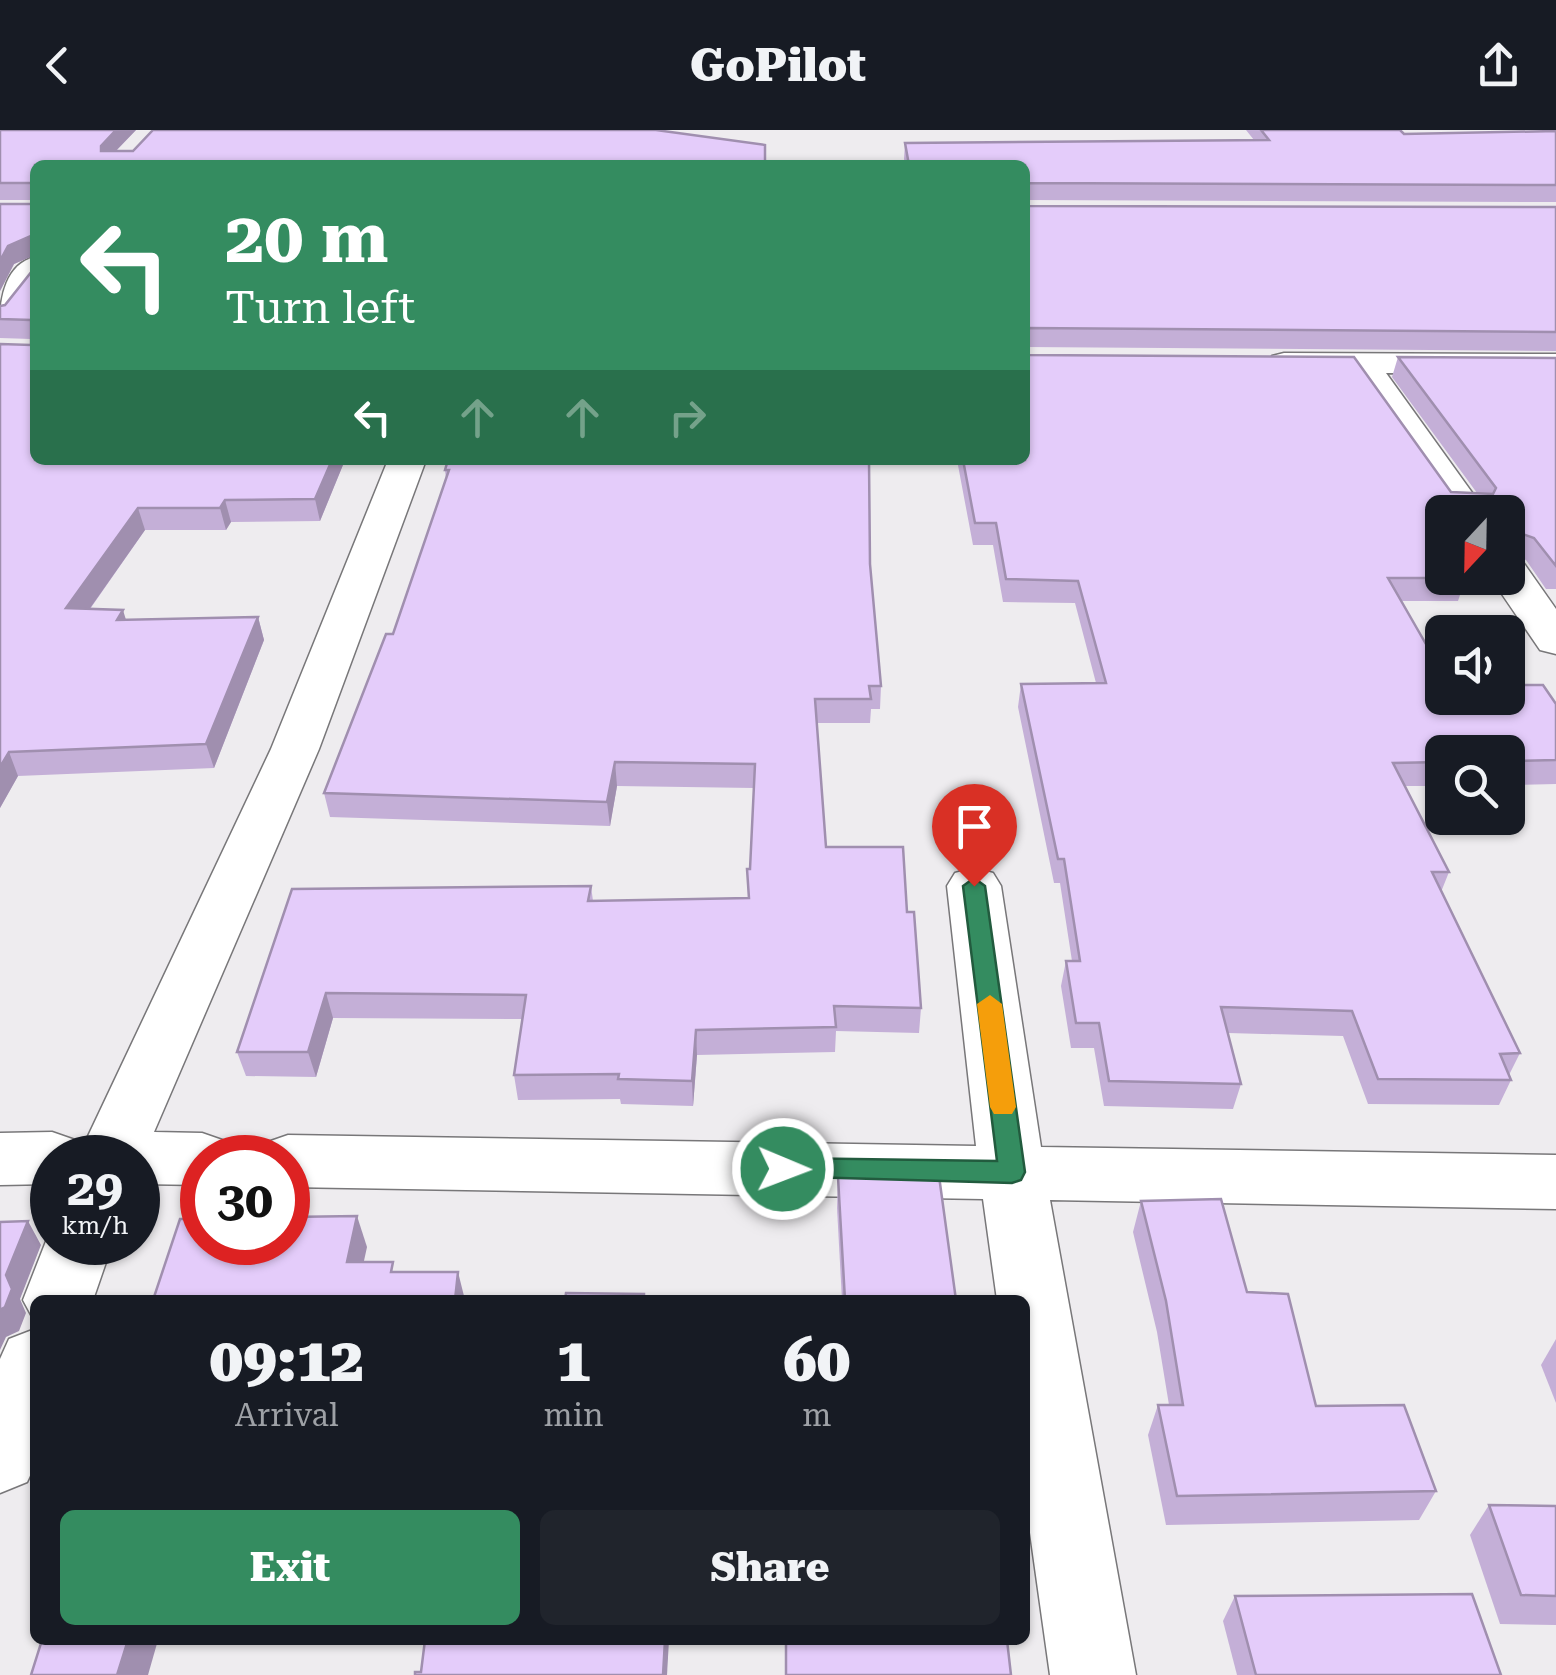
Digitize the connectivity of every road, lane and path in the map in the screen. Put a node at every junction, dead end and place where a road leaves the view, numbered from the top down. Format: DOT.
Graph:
graph roads {
  1 [pos="30,273"];
  2 [pos="0,313"];
  3 [pos="1242,362"];
  4 [pos="1361,363"];
  5 [pos="1556,364"];
  6 [pos="405,465"];
  7 [pos="1454,495"];
  8 [pos="1524,595"];
  9 [pos="1556,641"];
  10 [pos="974,886"];
  11 [pos="120,1135"];
  12 [pos="30,1158"];
  13 [pos="0,1159"];
  14 [pos="310,1161"];
  15 [pos="1012,1172"];
  16 [pos="1556,1182"];
  17 [pos="71,1265"];
  18 [pos="60,1295"];
  19 [pos="30,1376"];
  20 [pos="0,1457"];
  21 [pos="1093,1675"];
  1 -- 2 [label="street"];
  3 -- 4 [label="street"];
  4 -- 5 [label="street"];
  4 -- 7 [label="street"];
  6 -- 11 [label="street"];
  8 -- 9 [label="street"];
  10 -- 15 [label="street"];
  12 -- 13 [label="street"];
  14 -- 15 [label="street"];
  15 -- 16 [label="street"];
  15 -- 21 [label="street"];
  17 -- 18 [label="street"];
  19 -- 20 [label="street"];
}
